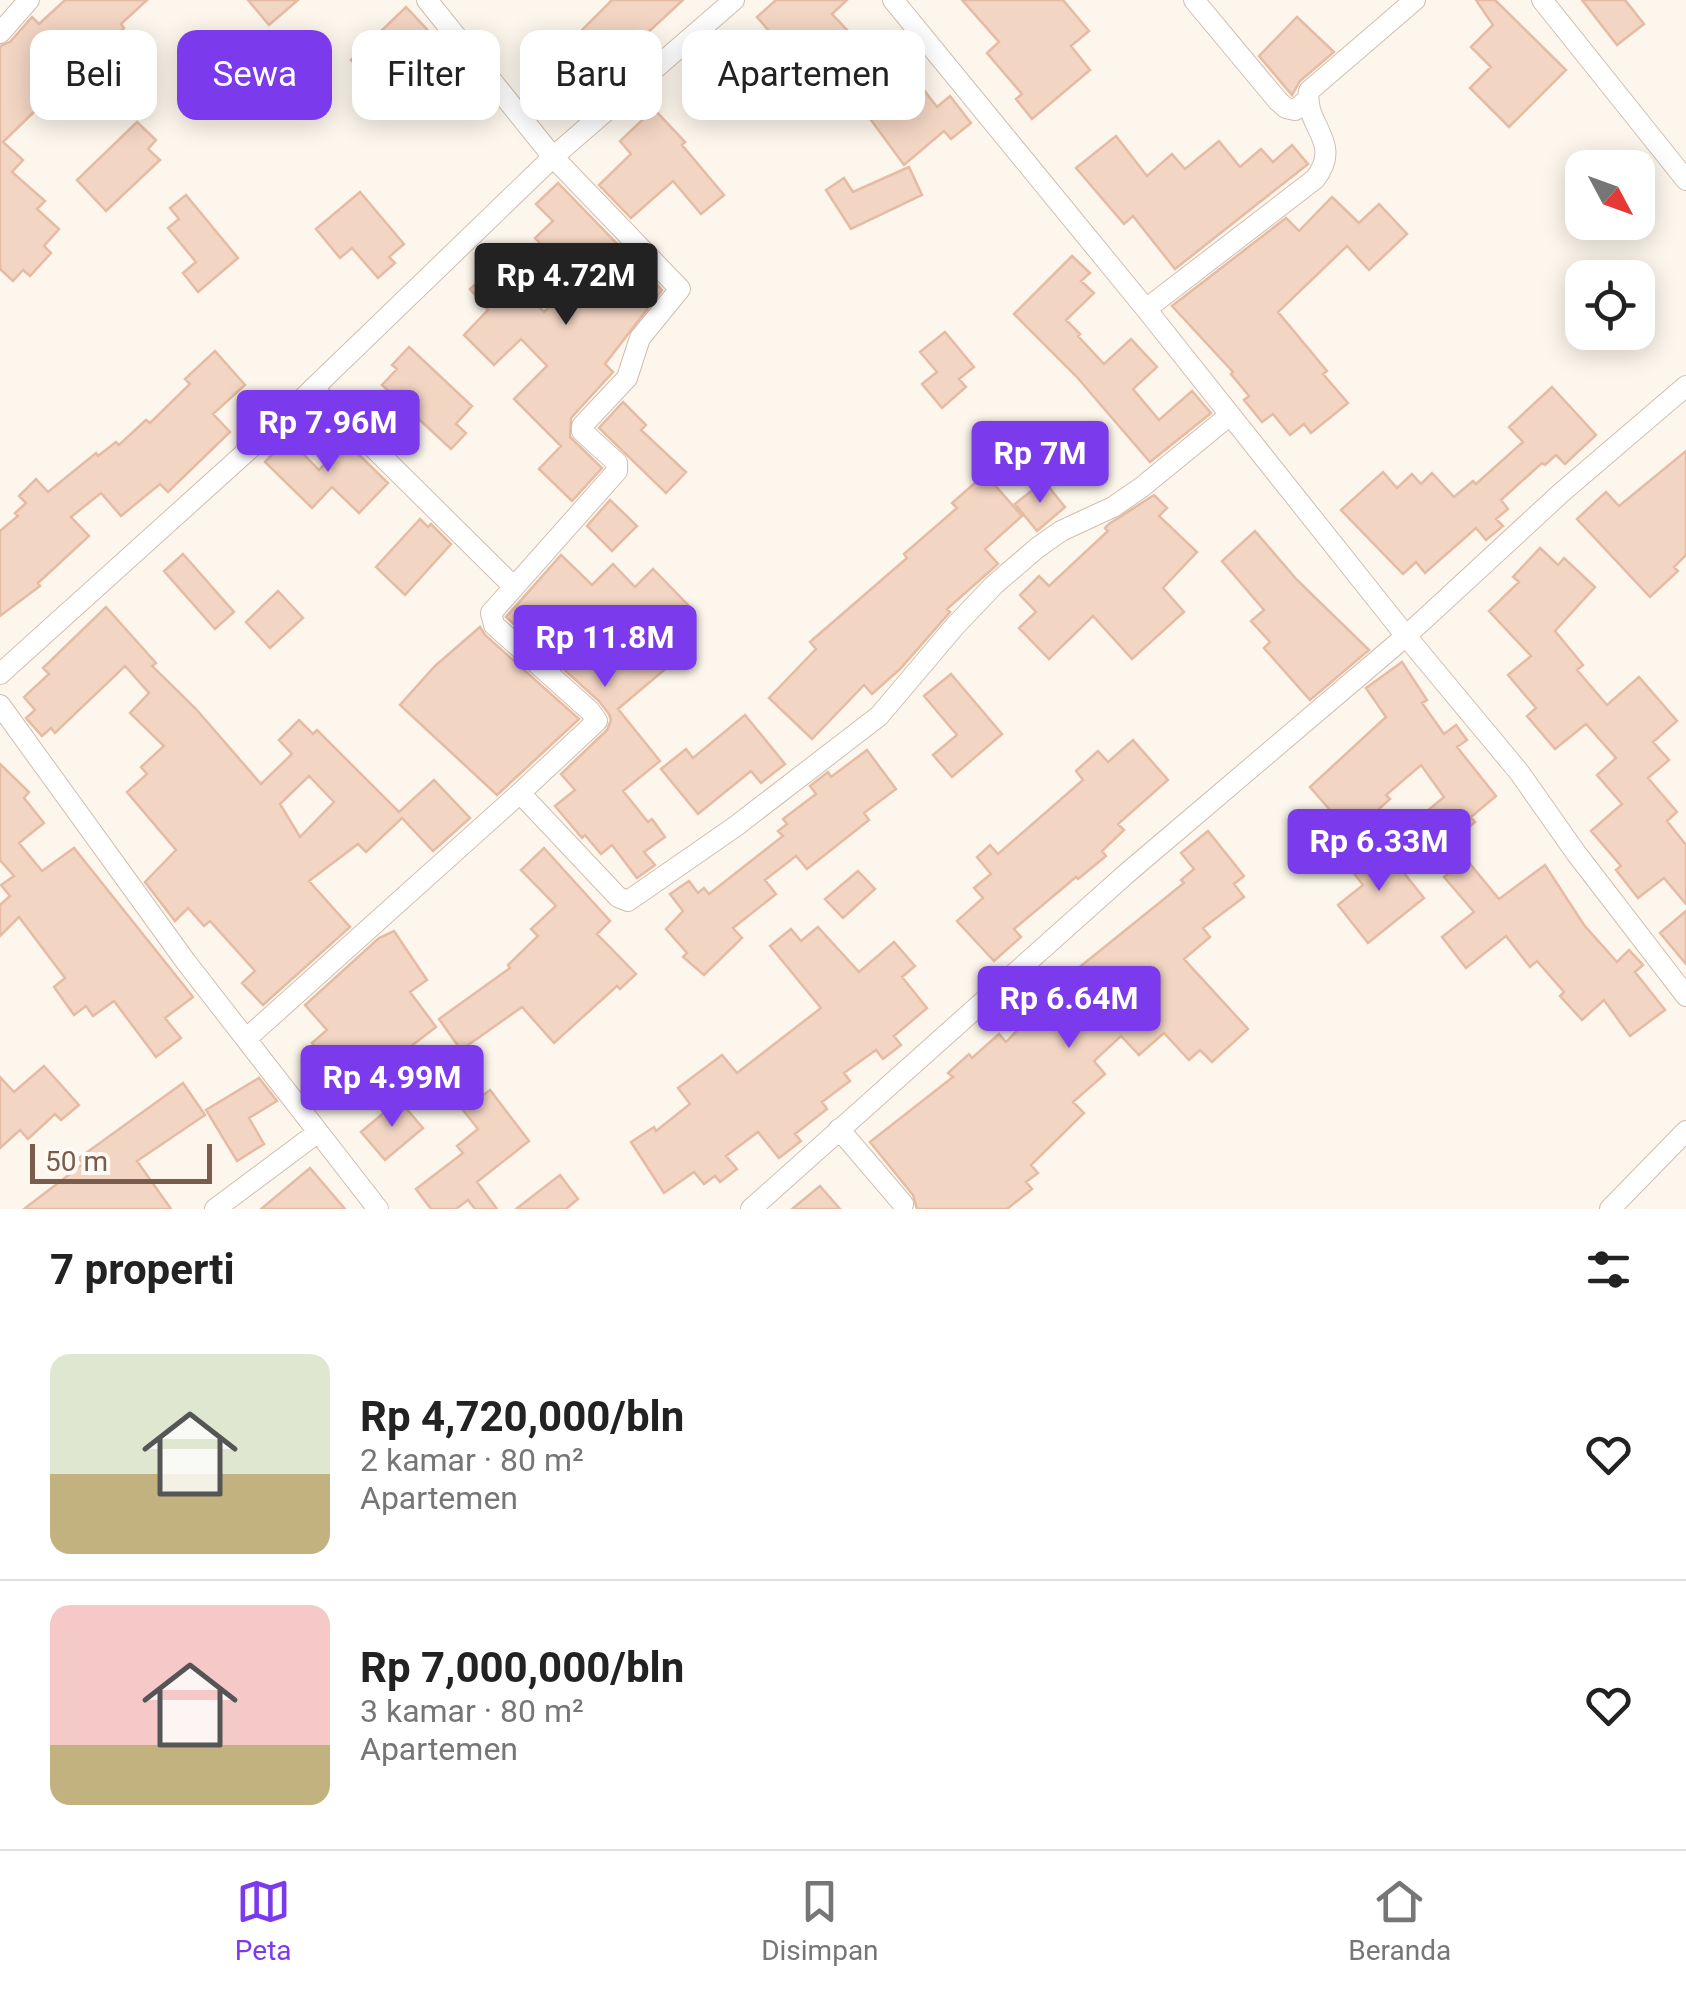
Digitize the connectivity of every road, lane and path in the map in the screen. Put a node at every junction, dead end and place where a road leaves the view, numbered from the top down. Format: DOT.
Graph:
graph roads {
  1 [pos="29,0"];
  2 [pos="427,0"];
  3 [pos="734,0"];
  4 [pos="893,0"];
  5 [pos="1194,0"];
  6 [pos="1415,0"];
  7 [pos="1542,0"];
  8 [pos="0,33"];
  9 [pos="1307,100"];
  10 [pos="553,157"];
  11 [pos="1686,180"];
  12 [pos="1146,310"];
  13 [pos="1686,386"];
  14 [pos="313,388"];
  15 [pos="1230,414"];
  16 [pos="514,588"];
  17 [pos="1406,636"];
  18 [pos="0,674"];
  19 [pos="0,705"];
  20 [pos="520,793"];
  21 [pos="1684,989"];
  22 [pos="246,1039"];
  23 [pos="839,1128"];
  24 [pos="1686,1131"];
  25 [pos="317,1133"];
  26 [pos="903,1204"];
  27 [pos="216,1209"];
  28 [pos="378,1209"];
  29 [pos="751,1209"];
  30 [pos="1610,1209"];
  1 -- 8 [label="street"];
  2 -- 10 [label="street"];
  3 -- 10 [label="street"];
  4 -- 12 [label="street"];
  5 -- 9 [label="street"];
  6 -- 9 [label="street"];
  7 -- 11 [label="street"];
  9 -- 12 [label="street"];
  10 -- 14 [label="street"];
  10 -- 16 [label="street"];
  12 -- 15 [label="street"];
  13 -- 17 [label="street"];
  14 -- 16 [label="street"];
  14 -- 18 [label="street"];
  15 -- 17 [label="street"];
  15 -- 20 [label="street"];
  16 -- 20 [label="street"];
  17 -- 21 [label="street"];
  17 -- 23 [label="street"];
  19 -- 22 [label="street"];
  20 -- 22 [label="street"];
  22 -- 25 [label="street"];
  23 -- 26 [label="street"];
  23 -- 29 [label="street"];
  24 -- 30 [label="street"];
  25 -- 27 [label="street"];
  25 -- 28 [label="street"];
}
